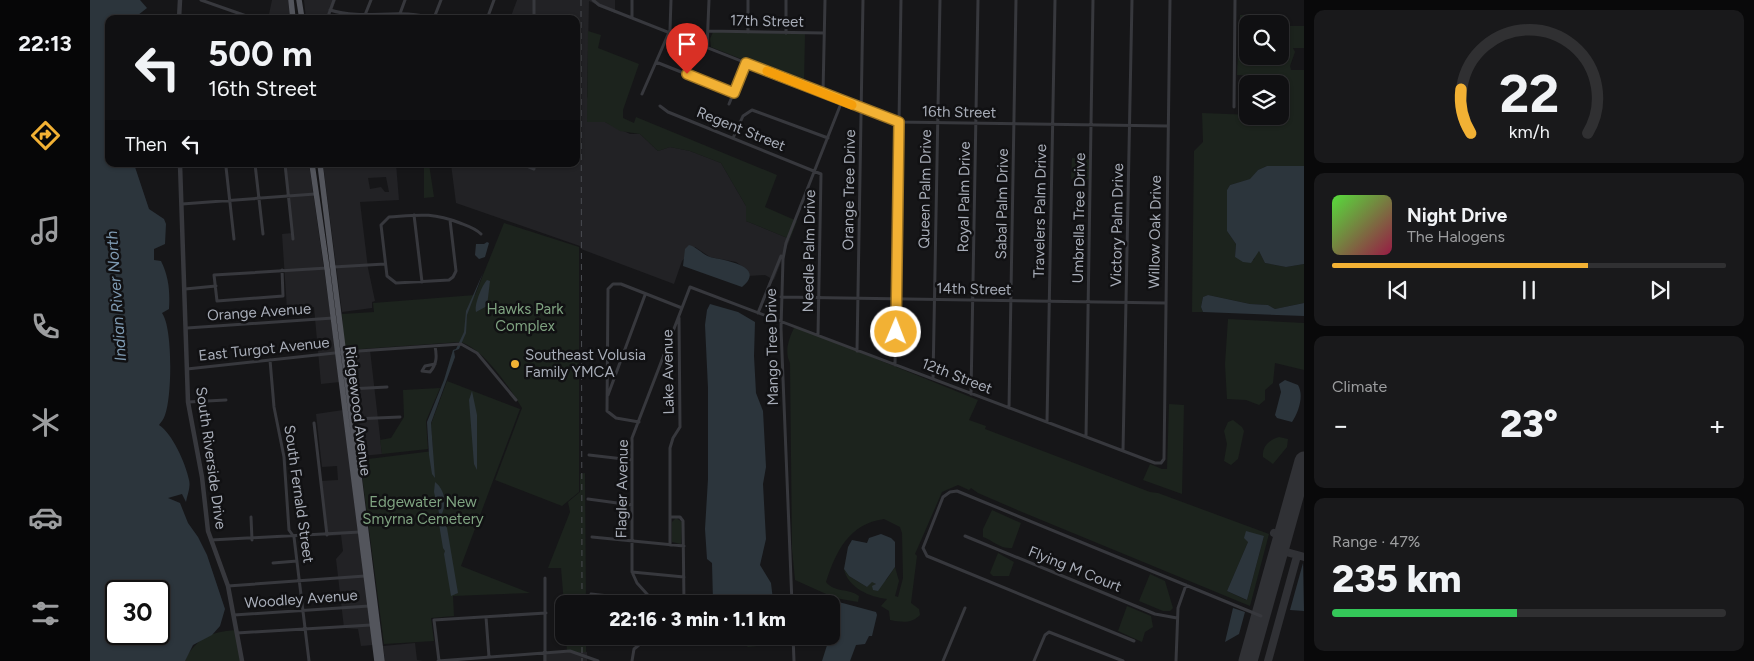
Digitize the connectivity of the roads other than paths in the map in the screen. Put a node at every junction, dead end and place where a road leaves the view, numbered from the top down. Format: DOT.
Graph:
graph roads {
  1 [pos="180,0"];
  2 [pos="201,0"];
  3 [pos="334,0"];
  4 [pos="371,0"];
  5 [pos="405,0"];
  6 [pos="441,0"];
  7 [pos="494,0"];
  8 [pos="534,0"];
  9 [pos="632,0"];
  10 [pos="671,0"];
  11 [pos="709,0"];
  12 [pos="748,0"];
  13 [pos="786,0"];
  14 [pos="825,0"];
  15 [pos="863,0"];
  16 [pos="901,0"];
  17 [pos="940,0"];
  18 [pos="978,0"];
  19 [pos="1016,0"];
  20 [pos="1055,0"];
  21 [pos="1093,0"];
  22 [pos="1132,0"];
  23 [pos="1170,0"];
  24 [pos="1235,0"];
  25 [pos="296,1"];
  26 [pos="593,1"];
  27 [pos="330,10"];
  28 [pos="400,13"];
  29 [pos="179,15"];
  30 [pos="244,15"];
  31 [pos="294,15"];
  32 [pos="301,15"];
  33 [pos="328,15"];
  34 [pos="345,15"];
  35 [pos="365,15"];
  36 [pos="425,15"];
  37 [pos="436,15"];
  38 [pos="488,15"];
  39 [pos="534,15"];
  40 [pos="632,18"];
  41 [pos="709,31"];
  42 [pos="668,32"];
  43 [pos="748,32"];
  44 [pos="786,33"];
  45 [pos="824,33"];
  46 [pos="708,48"];
  47 [pos="656,62"];
  48 [pos="746,63"];
  49 [pos="734,93"];
  50 [pos="823,93"];
  51 [pos="642,94"];
  52 [pos="842,101"];
  53 [pos="729,104"];
  54 [pos="660,106"];
  55 [pos="1234,107"];
  56 [pos="861,108"];
  57 [pos="899,122"];
  58 [pos="938,123"];
  59 [pos="976,124"];
  60 [pos="1015,124"];
  61 [pos="1053,124"];
  62 [pos="1091,125"];
  63 [pos="1130,125"];
  64 [pos="1168,126"];
  65 [pos="734,138"];
  66 [pos="828,138"];
  67 [pos="180,167"];
  68 [pos="226,167"];
  69 [pos="255,167"];
  70 [pos="285,167"];
  71 [pos="312,167"];
  72 [pos="320,167"];
  73 [pos="815,170"];
  74 [pos="316,194"];
  75 [pos="288,196"];
  76 [pos="259,198"];
  77 [pos="230,200"];
  78 [pos="182,204"];
  79 [pos="414,215"];
  80 [pos="450,220"];
  81 [pos="263,234"];
  82 [pos="481,234"];
  83 [pos="234,239"];
  84 [pos="293,239"];
  85 [pos="784,251"];
  86 [pos="385,264"];
  87 [pos="330,267"];
  88 [pos="282,270"];
  89 [pos="422,282"];
  90 [pos="216,286"];
  91 [pos="690,287"];
  92 [pos="185,288"];
  93 [pos="646,295"];
  94 [pos="781,297"];
  95 [pos="820,298"];
  96 [pos="858,298"];
  97 [pos="896,299"];
  98 [pos="935,299"];
  99 [pos="974,300"];
  100 [pos="1012,301"];
  101 [pos="1050,301"];
  102 [pos="1088,302"];
  103 [pos="1127,302"];
  104 [pos="1165,303"];
  105 [pos="682,308"];
  106 [pos="758,313"];
  107 [pos="679,315"];
  108 [pos="334,318"];
  109 [pos="781,322"];
  110 [pos="187,328"];
  111 [pos="818,336"];
  112 [pos="435,346"];
  113 [pos="857,350"];
  114 [pos="341,352"];
  115 [pos="270,360"];
  116 [pos="435,364"];
  117 [pos="896,365"];
  118 [pos="187,369"];
  119 [pos="932,379"];
  120 [pos="387,387"];
  121 [pos="345,388"];
  122 [pos="971,394"];
  123 [pos="607,398"];
  124 [pos="226,400"];
  125 [pos="516,400"];
  126 [pos="188,402"];
  127 [pos="1009,408"];
  128 [pos="400,417"];
  129 [pos="349,420"];
  130 [pos="639,422"];
  131 [pos="1047,422"];
  132 [pos="314,423"];
  133 [pos="1086,436"];
  134 [pos="1124,451"];
  135 [pos="589,455"];
  136 [pos="632,460"];
  137 [pos="1161,463"];
  138 [pos="354,488"];
  139 [pos="588,499"];
  140 [pos="632,504"];
  141 [pos="251,517"];
  142 [pos="671,517"];
  143 [pos="365,527"];
  144 [pos="360,533"];
  145 [pos="327,535"];
  146 [pos="965,536"];
  147 [pos="294,537"];
  148 [pos="592,537"];
  149 [pos="211,540"];
  150 [pos="252,540"];
  151 [pos="633,541"];
  152 [pos="670,544"];
  153 [pos="684,546"];
  154 [pos="297,561"];
  155 [pos="272,563"];
  156 [pos="370,569"];
  157 [pos="632,572"];
  158 [pos="365,576"];
  159 [pos="544,578"];
  160 [pos="684,578"];
  161 [pos="300,582"];
  162 [pos="1186,585"];
  163 [pos="228,586"];
  164 [pos="591,594"];
  165 [pos="599,595"];
  166 [pos="648,595"];
  167 [pos="684,595"];
  168 [pos="792,595"];
  169 [pos="369,606"];
  170 [pos="965,608"];
  171 [pos="303,610"];
  172 [pos="546,613"];
  173 [pos="234,615"];
  174 [pos="1261,616"];
  175 [pos="486,617"];
  176 [pos="1177,618"];
  177 [pos="371,625"];
  178 [pos="305,629"];
  179 [pos="237,633"];
  180 [pos="1134,641"];
  181 [pos="639,645"];
  182 [pos="793,645"];
  183 [pos="545,653"];
  184 [pos="489,657"];
  185 [pos="242,661"];
  186 [pos="310,661"];
  187 [pos="376,661"];
  188 [pos="382,661"];
  189 [pos="438,661"];
  190 [pos="545,661"];
  191 [pos="598,661"];
  192 [pos="632,661"];
  193 [pos="794,661"];
  194 [pos="944,661"];
  195 [pos="1034,661"];
  196 [pos="1123,661"];
  197 [pos="1176,661"];
  1 -- 29 [label="street"];
  2 -- 30 [label="street"];
  3 -- 27 [label="street"];
  4 -- 35 [label="street"];
  5 -- 28 [label="street"];
  6 -- 37 [label="street"];
  7 -- 38 [label="street"];
  8 -- 39 [label="street"];
  9 -- 40 [label="street"];
  10 -- 42 [label="street"];
  11 -- 41 [label="street"];
  12 -- 43 [label="street"];
  13 -- 44 [label="street"];
  14 -- 45 [label="street"];
  15 -- 56 [label="street, Orange Tree Drive"];
  16 -- 57 [label="street"];
  17 -- 58 [label="street, Queen Palm Drive"];
  18 -- 59 [label="street, Royal Palm Drive"];
  19 -- 60 [label="street, Sabal Palm Drive"];
  20 -- 61 [label="street, Travelers Palm Drive"];
  21 -- 62 [label="street, Umbrella Tree Drive"];
  22 -- 63 [label="street, Victory Palm Drive"];
  23 -- 64 [label="street, Willow Oak Drive"];
  24 -- 55 [label="street"];
  25 -- 31 [label="main road"];
  25 -- 32 [label="main road"];
  26 -- 40 [label="street, 16th Street"];
  27 -- 33 [label="street"];
  27 -- 34 [label="street"];
  28 -- 35 [label="street"];
  28 -- 36 [label="street"];
  40 -- 42 [label="street, 16th Street"];
  41 -- 43 [label="street, 17th Street"];
  41 -- 46 [label="street"];
  42 -- 46 [label="street, 16th Street"];
  42 -- 47 [label="street"];
  43 -- 44 [label="street, 17th Street"];
  44 -- 45 [label="street, 17th Street"];
  45 -- 50 [label="street"];
  46 -- 48 [label="street, 16th Street"];
  47 -- 49 [label="street"];
  47 -- 51 [label="street"];
  48 -- 49 [label="street"];
  48 -- 50 [label="street, 16th Street"];
  49 -- 53 [label="street"];
  50 -- 52 [label="street, 16th Street"];
  52 -- 56 [label="street, 16th Street"];
  52 -- 66 [label="street, Mango Tree Drive"];
  54 -- 65 [label="street, Regent Street"];
  56 -- 57 [label="street, 16th Street"];
  56 -- 96 [label="street, Orange Tree Drive"];
  57 -- 58 [label="street, 16th Street"];
  57 -- 97 [label="street"];
  58 -- 59 [label="street, 16th Street"];
  58 -- 98 [label="street, Queen Palm Drive"];
  59 -- 60 [label="street, 16th Street"];
  59 -- 99 [label="street, Royal Palm Drive"];
  60 -- 61 [label="street, 16th Street"];
  60 -- 100 [label="street, Sabal Palm Drive"];
  61 -- 62 [label="street, 16th Street"];
  61 -- 101 [label="street, Travelers Palm Drive"];
  62 -- 63 [label="street, 16th Street"];
  62 -- 102 [label="street, Umbrella Tree Drive"];
  63 -- 64 [label="street, 16th Street"];
  63 -- 103 [label="street, Victory Palm Drive"];
  64 -- 104 [label="street, Willow Oak Drive"];
  65 -- 66 [label="street"];
  65 -- 73 [label="street, Regent Street"];
  66 -- 73 [label="street, Mango Tree Drive"];
  67 -- 78 [label="street, South Riverside Drive"];
  68 -- 77 [label="street"];
  69 -- 76 [label="street"];
  70 -- 75 [label="street"];
  71 -- 74 [label="main road"];
  72 -- 87 [label="main road, Ridgewood Avenue"];
  73 -- 85 [label="street, Mango Tree Drive"];
  73 -- 95 [label="street, Needle Palm Drive"];
  74 -- 75 [label="street"];
  74 -- 87 [label="main road"];
  75 -- 76 [label="street"];
  75 -- 84 [label="street"];
  76 -- 77 [label="street"];
  76 -- 81 [label="street"];
  77 -- 78 [label="street"];
  77 -- 83 [label="street"];
  78 -- 92 [label="street, South Riverside Drive"];
  79 -- 80 [label="street"];
  79 -- 86 [label="street"];
  79 -- 89 [label="street"];
  80 -- 82 [label="street"];
  80 -- 89 [label="street"];
  85 -- 94 [label="street, Mango Tree Drive"];
  85 -- 106 [label="street"];
  86 -- 87 [label="street"];
  86 -- 89 [label="street"];
  87 -- 88 [label="street"];
  87 -- 108 [label="main road, Ridgewood Avenue"];
  87 -- 114 [label="main road, Ridgewood Avenue"];
  88 -- 90 [label="street"];
  88 -- 90 [label="street"];
  90 -- 92 [label="street"];
  91 -- 105 [label="street, Flagler Avenue"];
  91 -- 106 [label="street, 12th Street"];
  92 -- 110 [label="street, South Riverside Drive"];
  93 -- 105 [label="street"];
  93 -- 123 [label="street"];
  93 -- 123 [label="street"];
  94 -- 95 [label="street, 14th Street"];
  94 -- 109 [label="street, Mango Tree Drive"];
  95 -- 96 [label="street, 14th Street"];
  95 -- 111 [label="street, Needle Palm Drive"];
  96 -- 97 [label="street, 14th Street"];
  96 -- 113 [label="street, Orange Tree Drive"];
  97 -- 98 [label="street, 14th Street"];
  97 -- 117 [label="street"];
  98 -- 99 [label="street, 14th Street"];
  98 -- 119 [label="street, Queen Palm Drive"];
  99 -- 100 [label="street, 14th Street"];
  99 -- 122 [label="street, Royal Palm Drive"];
  100 -- 101 [label="street, 14th Street"];
  100 -- 127 [label="street, Sabal Palm Drive"];
  101 -- 102 [label="street, 14th Street"];
  101 -- 131 [label="street, Travelers Palm Drive"];
  102 -- 103 [label="street, 14th Street"];
  102 -- 133 [label="street, Umbrella Tree Drive"];
  103 -- 104 [label="street, 14th Street"];
  103 -- 134 [label="street, Victory Palm Drive"];
  104 -- 137 [label="street, Willow Oak Drive"];
  105 -- 107 [label="street, Flagler Avenue"];
  106 -- 109 [label="street, 12th Street"];
  107 -- 130 [label="street, Flagler Avenue"];
  107 -- 142 [label="street, Lake Avenue"];
  108 -- 110 [label="street, Orange Avenue"];
  108 -- 114 [label="main road, Ridgewood Avenue"];
  109 -- 111 [label="street, 12th Street"];
  109 -- 168 [label="street, Mango Tree Drive"];
  110 -- 118 [label="street, South Riverside Drive"];
  111 -- 113 [label="street, 12th Street"];
  112 -- 114 [label="street, East Turgot Avenue"];
  112 -- 116 [label="street"];
  112 -- 125 [label="street, East Turgot Avenue"];
  113 -- 117 [label="street, 12th Street"];
  114 -- 115 [label="street, East Turgot Avenue"];
  114 -- 121 [label="main road, Ridgewood Avenue"];
  115 -- 118 [label="street, East Turgot Avenue"];
  115 -- 147 [label="street, South Fernald Street"];
  117 -- 119 [label="street, 12th Street"];
  118 -- 126 [label="street, South Riverside Drive"];
  119 -- 122 [label="street, 12th Street"];
  120 -- 121 [label="street"];
  121 -- 129 [label="main road, Ridgewood Avenue"];
  122 -- 127 [label="street, 12th Street"];
  123 -- 130 [label="street"];
  124 -- 126 [label="street"];
  126 -- 149 [label="street, South Riverside Drive"];
  127 -- 131 [label="street, 12th Street"];
  128 -- 129 [label="street"];
  129 -- 138 [label="main road, Ridgewood Avenue"];
  129 -- 143 [label="main road, Ridgewood Avenue"];
  130 -- 136 [label="street, Flagler Avenue"];
  131 -- 133 [label="street, 12th Street"];
  132 -- 145 [label="street"];
  133 -- 134 [label="street, 12th Street"];
  134 -- 137 [label="street, 12th Street"];
  135 -- 136 [label="street"];
  136 -- 140 [label="street, Flagler Avenue"];
  138 -- 143 [label="main road"];
  138 -- 144 [label="main road, Ridgewood Avenue"];
  139 -- 140 [label="street"];
  140 -- 151 [label="street, Flagler Avenue"];
  141 -- 150 [label="street"];
  142 -- 152 [label="street, Lake Avenue"];
  142 -- 153 [label="street"];
  143 -- 156 [label="main road, Ridgewood Avenue"];
  144 -- 145 [label="street"];
  144 -- 156 [label="main road"];
  144 -- 158 [label="main road, Ridgewood Avenue"];
  145 -- 147 [label="street"];
  146 -- 176 [label="street, Flying M Court"];
  147 -- 150 [label="street"];
  147 -- 154 [label="street, South Fernald Street"];
  148 -- 151 [label="street"];
  149 -- 150 [label="street"];
  149 -- 163 [label="street, South Riverside Drive"];
  151 -- 152 [label="street"];
  151 -- 157 [label="street, Flagler Avenue"];
  152 -- 153 [label="street"];
  153 -- 160 [label="street"];
  154 -- 155 [label="street"];
  154 -- 161 [label="street, South Fernald Street"];
  156 -- 188 [label="main road, Ridgewood Avenue"];
  157 -- 160 [label="street"];
  157 -- 166 [label="street"];
  158 -- 161 [label="street"];
  158 -- 169 [label="main road, Ridgewood Avenue"];
  159 -- 172 [label="street"];
  160 -- 167 [label="street"];
  161 -- 163 [label="street"];
  161 -- 171 [label="street, South Fernald Street"];
  162 -- 174 [label="street"];
  162 -- 176 [label="street"];
  162 -- 180 [label="street"];
  163 -- 173 [label="street, South Riverside Drive"];
  164 -- 165 [label="street"];
  169 -- 171 [label="street, Woodley Avenue"];
  169 -- 177 [label="main road, Ridgewood Avenue"];
  170 -- 194 [label="street"];
  171 -- 173 [label="street, Woodley Avenue"];
  171 -- 178 [label="street, South Fernald Street"];
  172 -- 175 [label="street"];
  172 -- 183 [label="street"];
  173 -- 179 [label="street, South Riverside Drive"];
  175 -- 184 [label="street"];
  175 -- 189 [label="street"];
  176 -- 197 [label="street"];
  177 -- 178 [label="street"];
  177 -- 187 [label="main road, Ridgewood Avenue"];
  178 -- 179 [label="street"];
  178 -- 186 [label="street, South Fernald Street"];
  179 -- 185 [label="street, South Riverside Drive"];
  181 -- 192 [label="street"];
  182 -- 193 [label="street"];
  183 -- 184 [label="street"];
  183 -- 190 [label="street"];
  183 -- 191 [label="street"];
  184 -- 189 [label="street"];
  195 -- 196 [label="street"];
}
